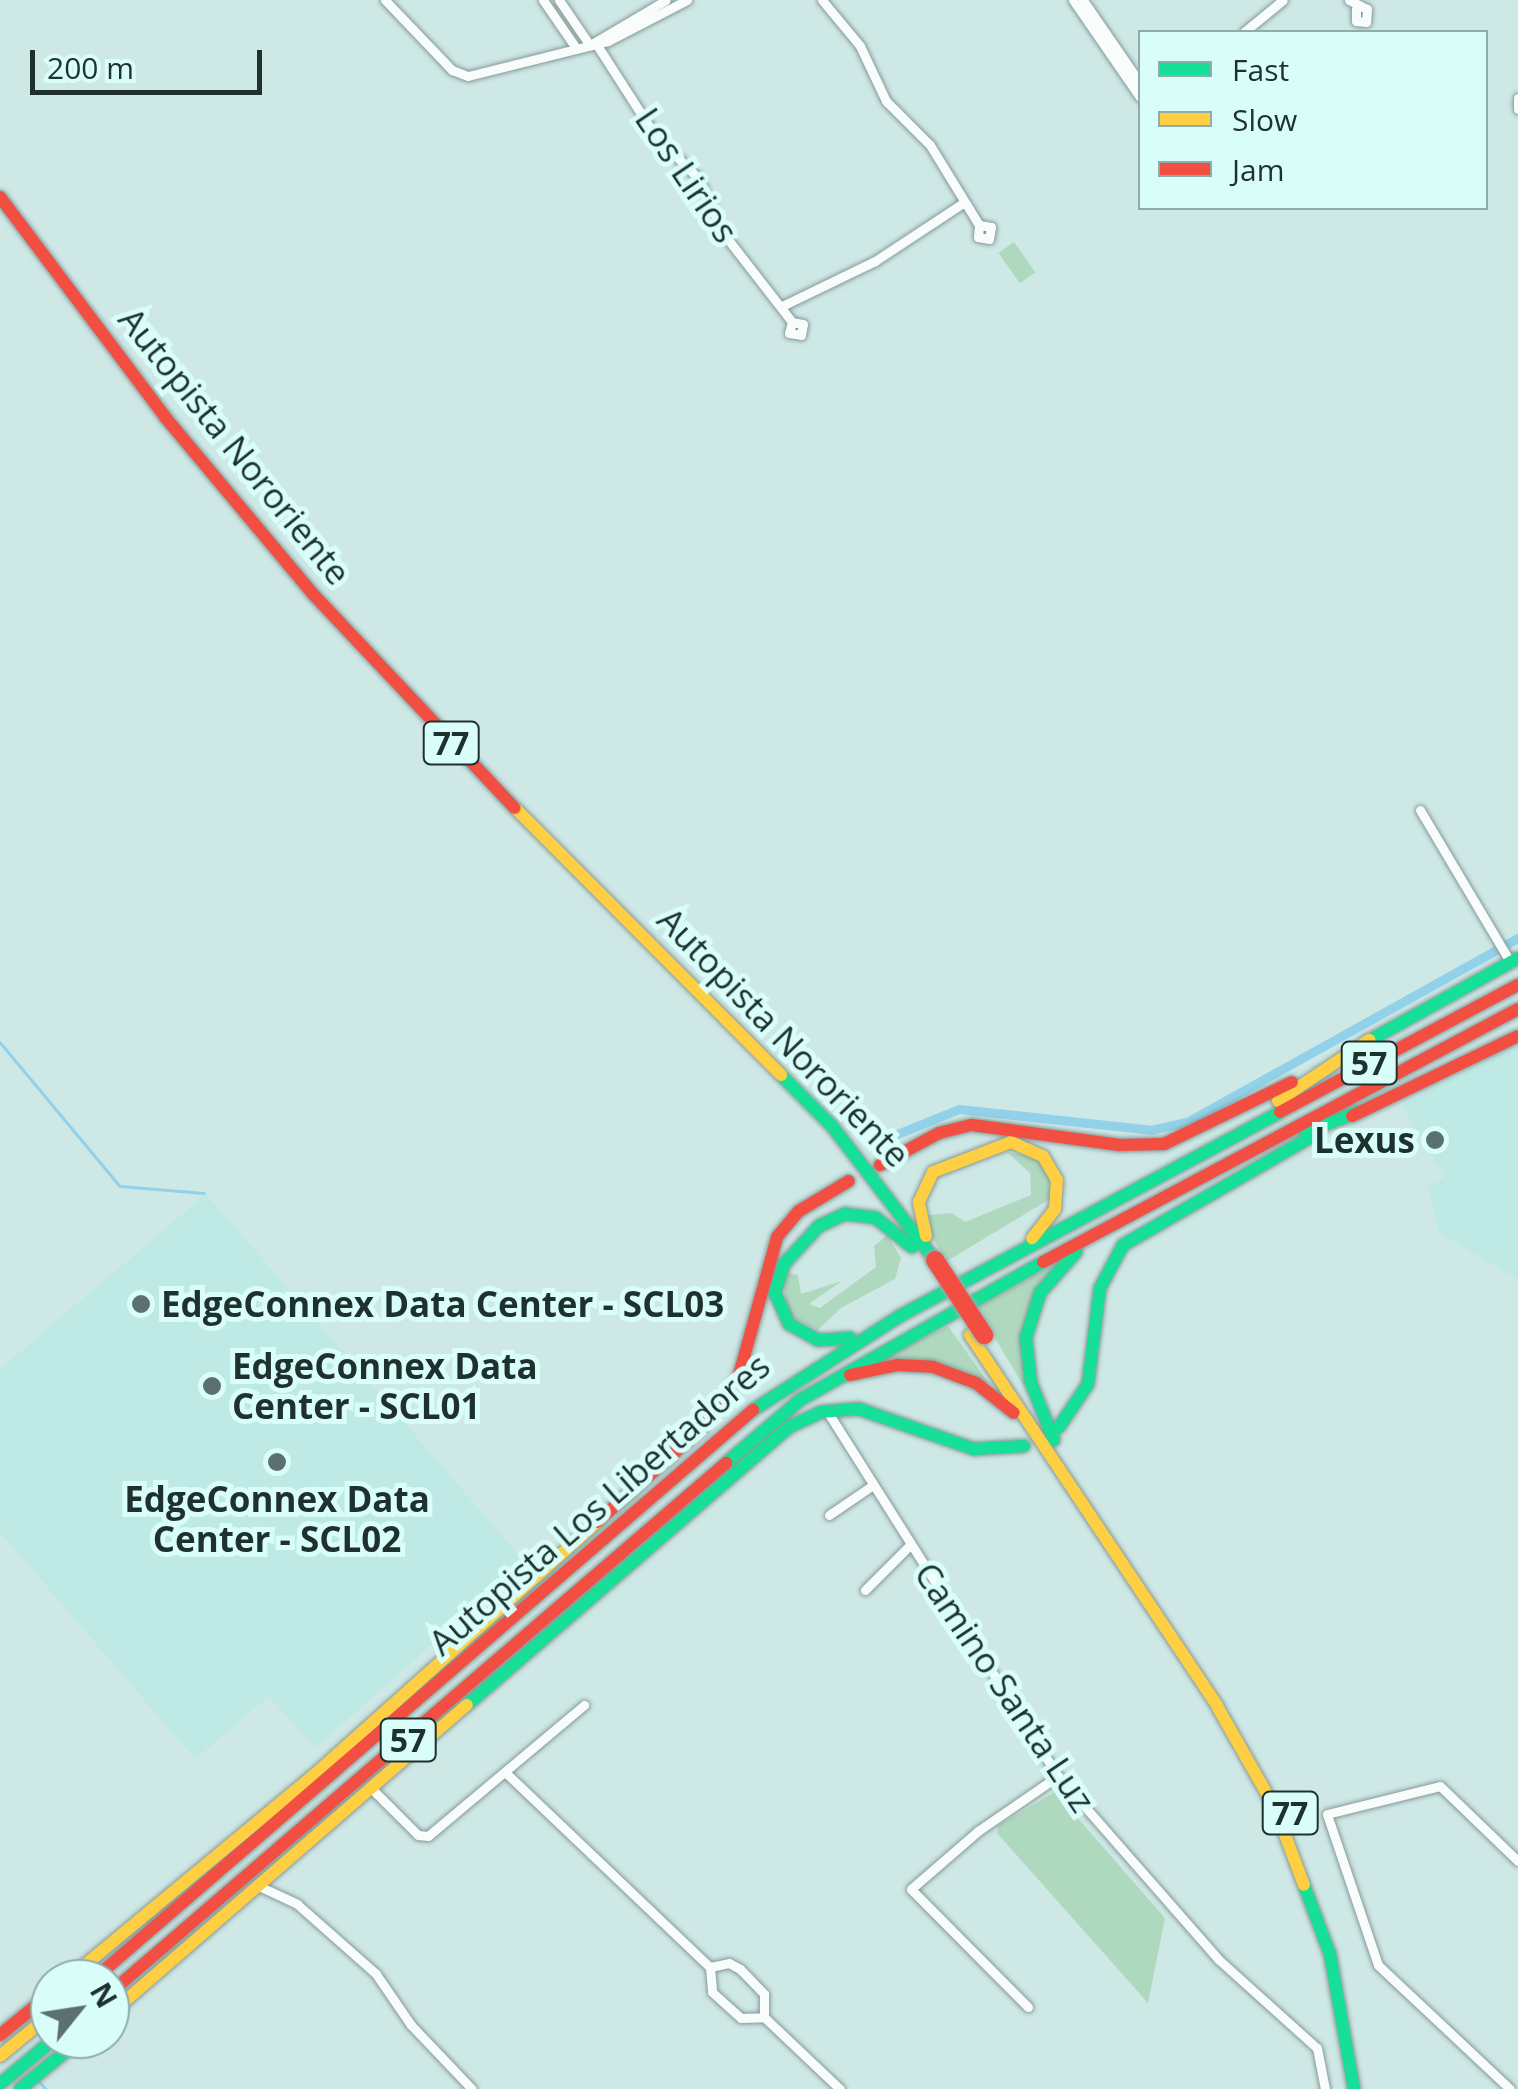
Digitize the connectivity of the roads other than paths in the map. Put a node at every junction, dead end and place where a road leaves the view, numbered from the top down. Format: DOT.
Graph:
graph roads {
  1 [pos="385,0"];
  2 [pos="544,0"];
  3 [pos="559,0"];
  4 [pos="666,0"];
  5 [pos="685,0"];
  6 [pos="822,0"];
  7 [pos="1073,0"];
  8 [pos="1082,0"];
  9 [pos="1283,0"];
  10 [pos="1246,30"];
  11 [pos="592,43"];
  12 [pos="576,48"];
  13 [pos="1138,80"];
  14 [pos="1138,95"];
  15 [pos="1518,98"];
  16 [pos="1518,108"];
  17 [pos="0,198"];
  18 [pos="962,202"];
  19 [pos="0,217"];
  20 [pos="980,226"];
  21 [pos="782,306"];
  22 [pos="792,322"];
  23 [pos="1420,810"];
  24 [pos="1514,960"];
  25 [pos="1518,985"];
  26 [pos="1518,1009"];
  27 [pos="1518,1036"];
  28 [pos="1369,1040"];
  29 [pos="1358,1112"];
  30 [pos="1220,1142"];
  31 [pos="1226,1163"];
  32 [pos="880,1164"];
  33 [pos="850,1182"];
  34 [pos="1108,1227"];
  35 [pos="912,1246"];
  36 [pos="1019,1251"];
  37 [pos="930,1264"];
  38 [pos="865,1335"];
  39 [pos="977,1335"];
  40 [pos="821,1386"];
  41 [pos="826,1411"];
  42 [pos="1056,1434"];
  43 [pos="1028,1438"];
  44 [pos="873,1486"];
  45 [pos="829,1515"];
  46 [pos="910,1545"];
  47 [pos="865,1590"];
  48 [pos="584,1705"];
  49 [pos="504,1772"];
  50 [pos="1058,1776"];
  51 [pos="374,1790"];
  52 [pos="1518,1861"];
  53 [pos="261,1888"];
  54 [pos="92,1959"];
  55 [pos="118,1959"];
  56 [pos="710,1967"];
  57 [pos="130,1976"];
  58 [pos="130,1997"];
  59 [pos="1028,2007"];
  60 [pos="764,2017"];
  61 [pos="30,2018"];
  62 [pos="30,2024"];
  63 [pos="23,2027"];
  64 [pos="0,2035"];
  65 [pos="0,2056"];
  66 [pos="40,2059"];
  67 [pos="13,2084"];
  68 [pos="472,2089"];
  69 [pos="840,2089"];
  70 [pos="1325,2089"];
  71 [pos="1354,2089"];
  72 [pos="1366,2089"];
  73 [pos="1510,2089"];
  1 -- 12 [label="street"];
  2 -- 12 [label="street"];
  3 -- 11 [label="street, Los Lirios"];
  4 -- 11 [label="street"];
  5 -- 11 [label="street"];
  6 -- 18 [label="street"];
  7 -- 14 [label="street"];
  8 -- 13 [label="street"];
  9 -- 10 [label="street"];
  11 -- 12 [label="street"];
  11 -- 21 [label="street, Los Lirios"];
  15 -- 16 [label="street"];
  17 -- 37 [label="main road, Autopista Nororiente / 77"];
  18 -- 20 [label="street"];
  18 -- 21 [label="street"];
  19 -- 35 [label="main road, Autopista Nororiente / 77"];
  21 -- 22 [label="street, Los Lirios"];
  23 -- 24 [label="street"];
  24 -- 28 [label="main road"];
  25 -- 30 [label="main road, Autopista Los Libertadores / 57"];
  26 -- 31 [label="main road, Autopista Los Libertadores / 57"];
  27 -- 29 [label="main road"];
  28 -- 30 [label="main road"];
  28 -- 32 [label="main road"];
  29 -- 31 [label="main road"];
  29 -- 42 [label="main road"];
  30 -- 36 [label="main road, Autopista Los Libertadores / 57"];
  31 -- 34 [label="main road, Autopista Los Libertadores / 57"];
  33 -- 54 [label="main road"];
  34 -- 40 [label="main road, Autopista Los Libertadores / 57"];
  34 -- 42 [label="main road"];
  35 -- 37 [label="main road, Autopista Nororiente / 77"];
  35 -- 38 [label="main road"];
  36 -- 37 [label="main road"];
  36 -- 38 [label="main road, Autopista Los Libertadores / 57"];
  37 -- 39 [label="main road, Autopista Nororiente / 77, bridge"];
  38 -- 55 [label="main road, Autopista Los Libertadores / 57"];
  39 -- 42 [label="main road, Autopista Nororiente / 77"];
  39 -- 43 [label="main road, Autopista Nororiente / 77"];
  40 -- 43 [label="main road"];
  40 -- 57 [label="main road, Autopista Los Libertadores / 57"];
  41 -- 43 [label="main road"];
  41 -- 44 [label="street, Camino Santa Luz"];
  41 -- 51 [label="main road"];
  42 -- 72 [label="main road, Autopista Nororiente / 77"];
  43 -- 71 [label="main road, Autopista Nororiente / 77"];
  44 -- 45 [label="street"];
  44 -- 46 [label="street, Camino Santa Luz"];
  46 -- 47 [label="street"];
  46 -- 50 [label="street, Camino Santa Luz"];
  48 -- 49 [label="street"];
  49 -- 51 [label="street"];
  49 -- 56 [label="street"];
  50 -- 59 [label="street"];
  50 -- 70 [label="street, Camino Santa Luz"];
  51 -- 53 [label="main road"];
  52 -- 73 [label="street"];
  53 -- 58 [label="main road"];
  53 -- 68 [label="street"];
  56 -- 60 [label="street"];
  56 -- 60 [label="street"];
  60 -- 69 [label="street"];
  61 -- 63 [label="main road"];
  62 -- 63 [label="main road"];
  63 -- 64 [label="main road"];
  63 -- 65 [label="main road"];
  66 -- 67 [label="main road"];
}
